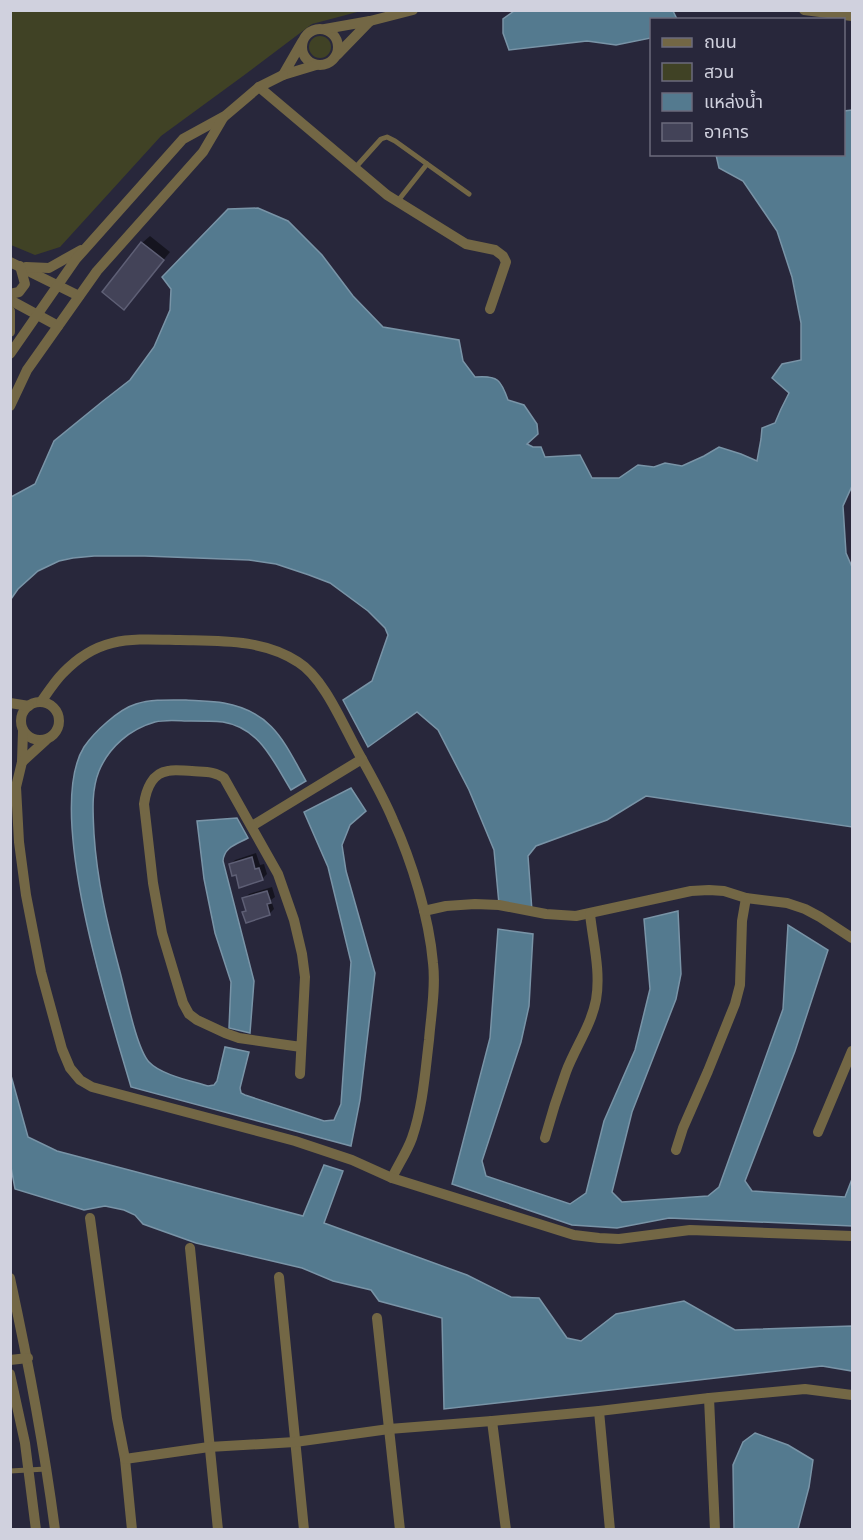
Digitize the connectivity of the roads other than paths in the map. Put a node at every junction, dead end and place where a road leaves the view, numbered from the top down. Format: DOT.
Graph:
graph roads {
  1 [pos="412,10"];
  2 [pos="804,10"];
  3 [pos="852,16"];
  4 [pos="370,21"];
  5 [pos="326,29"];
  6 [pos="303,39"];
  7 [pos="337,55"];
  8 [pos="316,65"];
  9 [pos="284,75"];
  10 [pos="259,87"];
  11 [pos="225,116"];
  12 [pos="427,164"];
  13 [pos="355,168"];
  14 [pos="469,194"];
  15 [pos="397,202"];
  16 [pos="88,246"];
  17 [pos="15,264"];
  18 [pos="58,285"];
  19 [pos="10,294"];
  20 [pos="79,296"];
  21 [pos="10,300"];
  22 [pos="490,309"];
  23 [pos="10,311"];
  24 [pos="38,315"];
  25 [pos="58,326"];
  26 [pos="10,332"];
  27 [pos="10,354"];
  28 [pos="10,406"];
  29 [pos="53,687"];
  30 [pos="41,702"];
  31 [pos="10,703"];
  32 [pos="29,706"];
  33 [pos="58,713"];
  34 [pos="18,726"];
  35 [pos="46,740"];
  36 [pos="362,759"];
  37 [pos="22,762"];
  38 [pos="252,826"];
  39 [pos="746,898"];
  40 [pos="424,911"];
  41 [pos="590,914"];
  42 [pos="852,938"];
  43 [pos="301,1047"];
  44 [pos="852,1052"];
  45 [pos="300,1074"];
  46 [pos="818,1132"];
  47 [pos="544,1138"];
  48 [pos="676,1150"];
  49 [pos="392,1178"];
  50 [pos="90,1218"];
  51 [pos="852,1236"];
  52 [pos="190,1248"];
  53 [pos="279,1277"];
  54 [pos="10,1278"];
  55 [pos="377,1317"];
  56 [pos="28,1358"];
  57 [pos="10,1360"];
  58 [pos="31,1373"];
  59 [pos="11,1374"];
  60 [pos="852,1395"];
  61 [pos="709,1398"];
  62 [pos="599,1411"];
  63 [pos="492,1421"];
  64 [pos="389,1429"];
  65 [pos="295,1442"];
  66 [pos="209,1446"];
  67 [pos="125,1459"];
  68 [pos="29,1469"];
  69 [pos="47,1469"];
  70 [pos="10,1471"];
  71 [pos="36,1530"];
  72 [pos="56,1530"];
  73 [pos="132,1530"];
  74 [pos="218,1530"];
  75 [pos="304,1530"];
  76 [pos="400,1530"];
  77 [pos="506,1530"];
  78 [pos="610,1530"];
  79 [pos="715,1530"];
  1 -- 4 [label="street"];
  2 -- 3 [label="street"];
  4 -- 5 [label="street"];
  4 -- 7 [label="street"];
  5 -- 6 [label="street"];
  5 -- 7 [label="street"];
  6 -- 8 [label="street"];
  6 -- 9 [label="street"];
  7 -- 8 [label="street"];
  8 -- 9 [label="street"];
  9 -- 10 [label="street"];
  10 -- 11 [label="street"];
  10 -- 13 [label="street"];
  11 -- 16 [label="street"];
  11 -- 20 [label="street"];
  12 -- 13 [label="lane"];
  12 -- 14 [label="lane"];
  12 -- 15 [label="lane"];
  13 -- 15 [label="street"];
  15 -- 22 [label="street"];
  16 -- 17 [label="street"];
  16 -- 18 [label="street"];
  17 -- 18 [label="street"];
  17 -- 19 [label="street"];
  18 -- 20 [label="street"];
  18 -- 24 [label="street"];
  20 -- 25 [label="street"];
  21 -- 24 [label="street"];
  23 -- 26 [label="street"];
  24 -- 25 [label="street"];
  24 -- 27 [label="street"];
  25 -- 28 [label="street"];
  29 -- 30 [label="street"];
  29 -- 33 [label="street"];
  29 -- 36 [label="street"];
  30 -- 32 [label="street"];
  30 -- 33 [label="street"];
  31 -- 32 [label="street"];
  32 -- 34 [label="street"];
  33 -- 35 [label="street"];
  34 -- 35 [label="street"];
  34 -- 37 [label="street"];
  35 -- 37 [label="street"];
  36 -- 38 [label="street"];
  36 -- 40 [label="street"];
  37 -- 49 [label="street"];
  38 -- 43 [label="street"];
  38 -- 43 [label="street"];
  39 -- 41 [label="street"];
  39 -- 42 [label="street"];
  39 -- 48 [label="street"];
  40 -- 41 [label="street"];
  40 -- 49 [label="street"];
  41 -- 47 [label="street"];
  43 -- 45 [label="street"];
  44 -- 46 [label="street"];
  49 -- 51 [label="street"];
  50 -- 67 [label="street"];
  52 -- 66 [label="street"];
  53 -- 65 [label="street"];
  54 -- 56 [label="street"];
  55 -- 64 [label="street"];
  56 -- 57 [label="street"];
  56 -- 58 [label="street"];
  58 -- 59 [label="street"];
  58 -- 69 [label="street"];
  59 -- 68 [label="street"];
  60 -- 61 [label="street"];
  61 -- 62 [label="street"];
  61 -- 79 [label="street"];
  62 -- 63 [label="street"];
  62 -- 78 [label="street"];
  63 -- 64 [label="street"];
  63 -- 77 [label="street"];
  64 -- 65 [label="street"];
  64 -- 76 [label="street"];
  65 -- 66 [label="street"];
  65 -- 75 [label="street"];
  66 -- 67 [label="street"];
  66 -- 74 [label="street"];
  67 -- 73 [label="street"];
  68 -- 69 [label="lane"];
  68 -- 70 [label="lane"];
  68 -- 71 [label="street"];
  69 -- 72 [label="street"];
}
